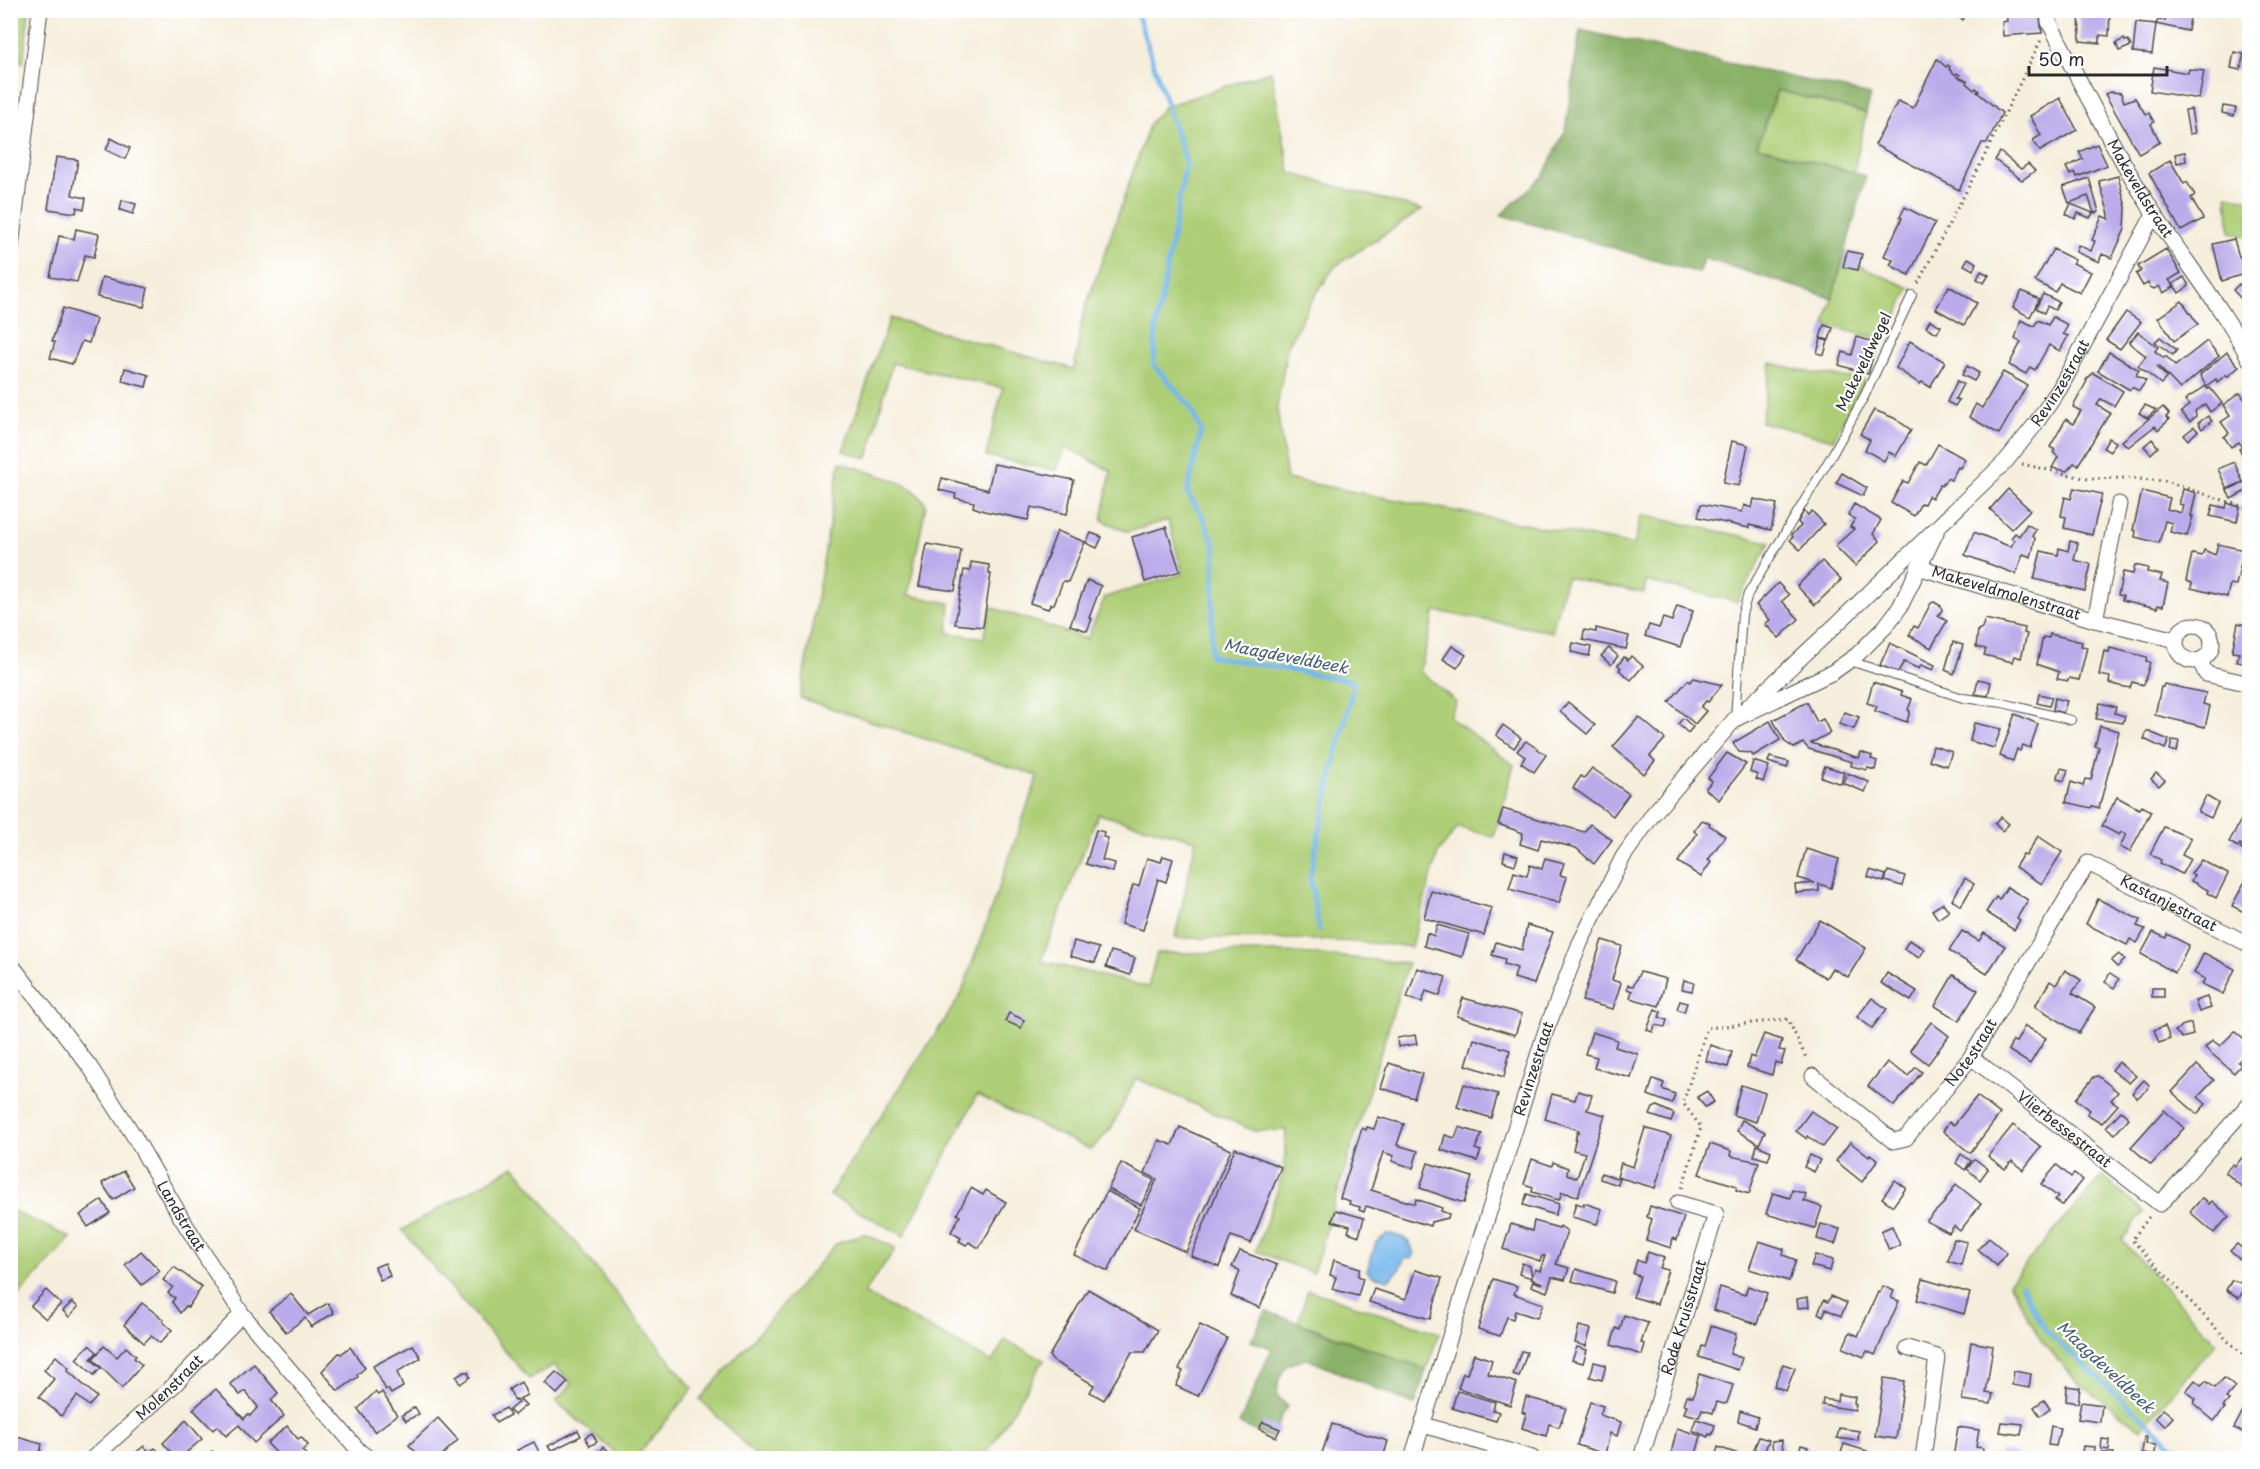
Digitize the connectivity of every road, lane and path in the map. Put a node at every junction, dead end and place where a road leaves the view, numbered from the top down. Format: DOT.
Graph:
graph roads {
  1 [pos="40,10"];
  2 [pos="2048,16"];
  3 [pos="2154,214"];
  4 [pos="10,255"];
  5 [pos="1912,295"];
  6 [pos="2250,360"];
  7 [pos="2006,461"];
  8 [pos="2119,504"];
  9 [pos="2250,509"];
  10 [pos="1938,528"];
  11 [pos="1918,567"];
  12 [pos="2095,620"];
  13 [pos="2176,640"];
  14 [pos="1850,661"];
  15 [pos="2200,661"];
  16 [pos="2250,684"];
  17 [pos="1735,719"];
  18 [pos="2071,720"];
  19 [pos="2088,863"];
  20 [pos="2250,945"];
  21 [pos="10,963"];
  22 [pos="1971,1057"];
  23 [pos="1814,1076"];
  24 [pos="2250,1103"];
  25 [pos="1678,1203"];
  26 [pos="2160,1204"];
  27 [pos="242,1314"];
  28 [pos="1907,1348"];
  29 [pos="2250,1360"];
  30 [pos="1424,1425"];
  31 [pos="93,1458"];
  32 [pos="368,1458"];
  33 [pos="1412,1458"];
  34 [pos="1532,1458"];
  35 [pos="1641,1458"];
  36 [pos="1923,1458"];
  1 -- 4 [label="street"];
  2 -- 3 [label="street, Makeveldstraat"];
  2 -- 5 [label="path"];
  3 -- 6 [label="street, Makeveldstraat"];
  3 -- 7 [label="street, Revinzestraat"];
  5 -- 17 [label="lane, Makeveldwegel"];
  7 -- 9 [label="path"];
  7 -- 10 [label="street, Revinzestraat"];
  8 -- 12 [label="street, Makeveldmolenstraat"];
  10 -- 11 [label="street, Revinzestraat"];
  10 -- 17 [label="street, Revinzestraat"];
  11 -- 12 [label="street, Makeveldmolenstraat"];
  11 -- 14 [label="street, Revinzestraat"];
  12 -- 13 [label="street, Makeveldmolenstraat"];
  13 -- 15 [label="street"];
  13 -- 15 [label="street"];
  14 -- 17 [label="street, Revinzestraat"];
  14 -- 18 [label="lane"];
  15 -- 16 [label="street"];
  17 -- 30 [label="street, Revinzestraat"];
  19 -- 20 [label="street, Kastanjestraat"];
  19 -- 22 [label="street, Notestraat"];
  21 -- 27 [label="street, Landstraat"];
  22 -- 23 [label="street, Notestraat"];
  22 -- 26 [label="street, Vlierbessestraat"];
  23 -- 25 [label="path"];
  24 -- 26 [label="street"];
  25 -- 35 [label="street, Rode Kruisstraat"];
  26 -- 29 [label="path"];
  27 -- 31 [label="street, Molenstraat"];
  27 -- 32 [label="street, Landstraat"];
  28 -- 36 [label="street"];
  30 -- 33 [label="street, Revinzestraat"];
  30 -- 34 [label="street"];
}
